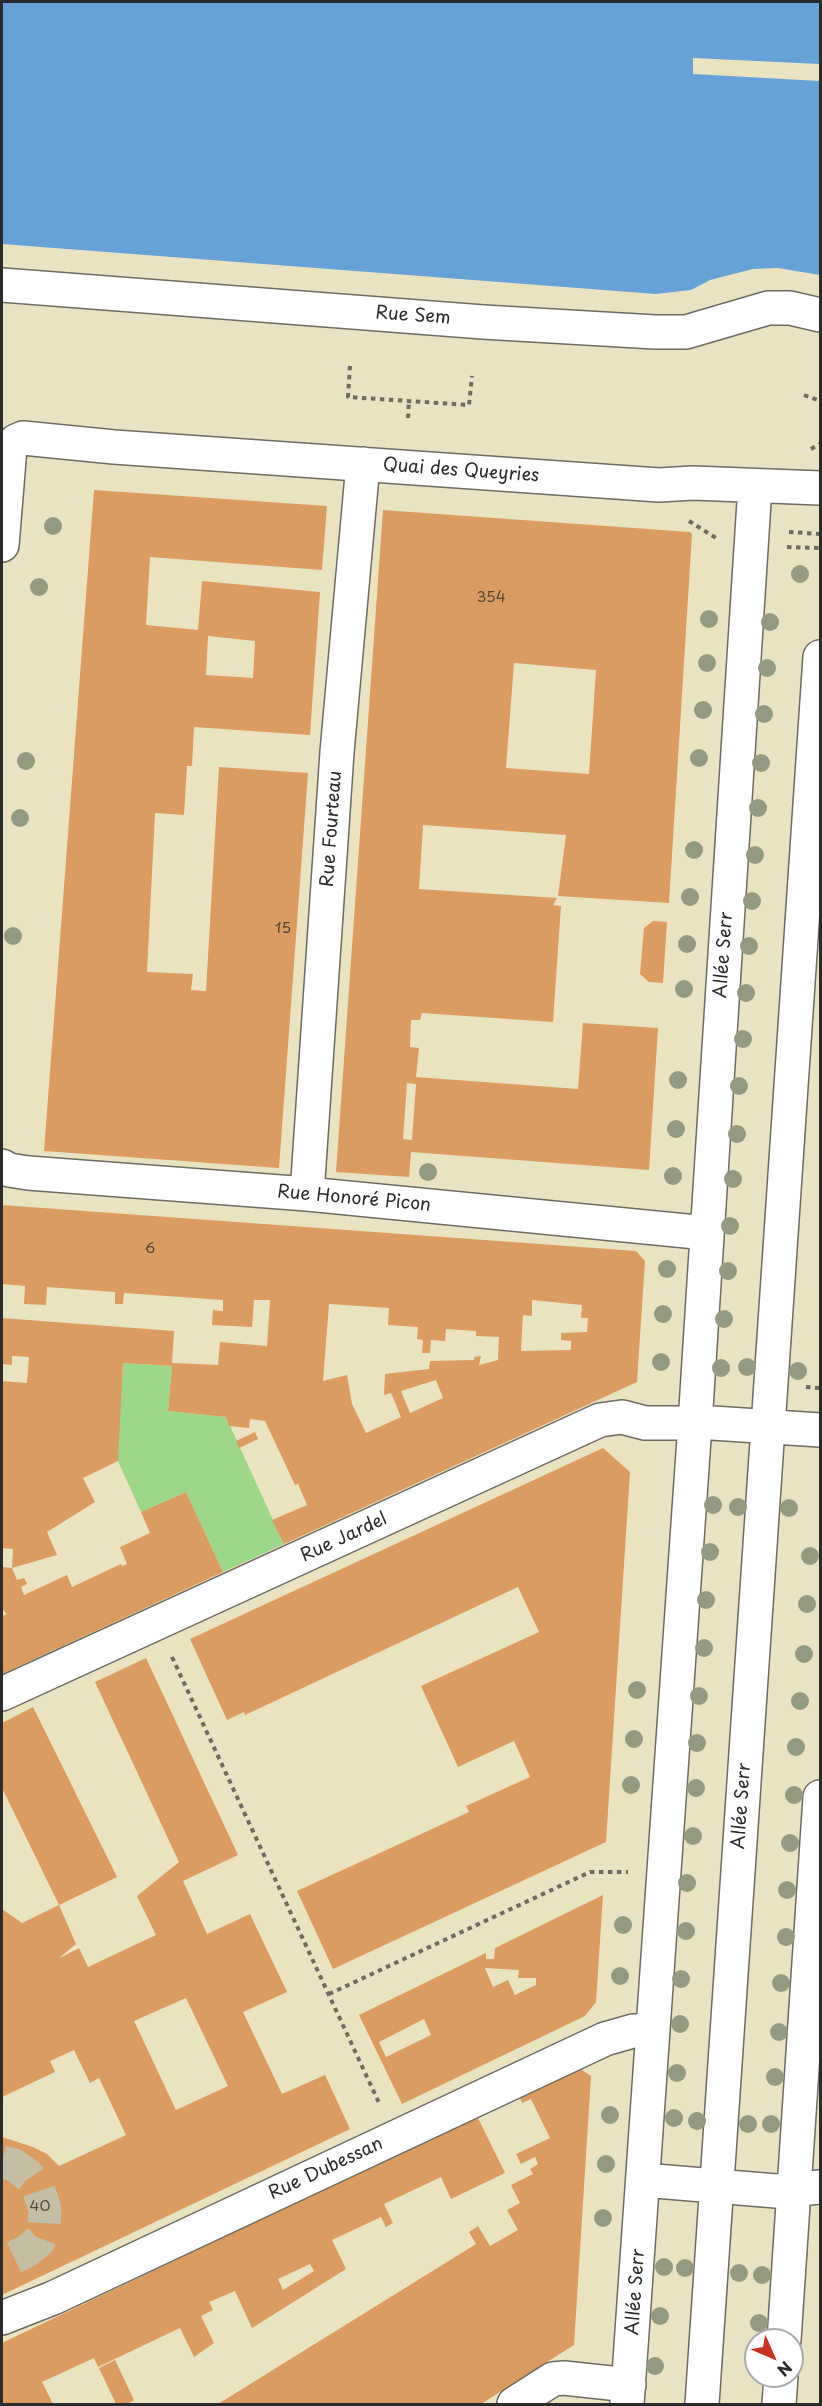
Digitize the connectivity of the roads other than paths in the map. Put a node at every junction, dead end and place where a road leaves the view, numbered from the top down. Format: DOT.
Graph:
graph roads {
  1 [pos="2,285"];
  2 [pos="820,315"];
  3 [pos="5,448"];
  4 [pos="363,464"];
  5 [pos="755,486"];
  6 [pos="820,488"];
  7 [pos="2,545"];
  8 [pos="820,657"];
  9 [pos="2,1166"];
  10 [pos="307,1194"];
  11 [pos="706,1233"];
  12 [pos="695,1424"];
  13 [pos="768,1427"];
  14 [pos="820,1430"];
  15 [pos="2,1694"];
  16 [pos="820,1797"];
  17 [pos="653,2031"];
  18 [pos="643,2180"];
  19 [pos="716,2186"];
  20 [pos="808,2188"];
  21 [pos="2,2318"];
  22 [pos="786,2328"];
  23 [pos="780,2388"];
  24 [pos="628,2395"];
  25 [pos="514,2404"];
  26 [pos="702,2404"];
  27 [pos="778,2404"];
  1 -- 2 [label="street, Rue Sem"];
  3 -- 4 [label="street, Quai des Queyries"];
  3 -- 7 [label="street"];
  4 -- 5 [label="street, Quai des Queyries"];
  4 -- 10 [label="street, Rue Fourteau"];
  5 -- 6 [label="street, Quai des Queyries"];
  5 -- 11 [label="street, Allée Serr"];
  8 -- 13 [label="street, Allée Serr"];
  9 -- 10 [label="street, Rue Honoré Picon"];
  10 -- 11 [label="street, Rue Honoré Picon"];
  11 -- 12 [label="street, Allée Serr"];
  12 -- 13 [label="street"];
  12 -- 15 [label="street, Rue Jardel"];
  12 -- 17 [label="street, Allée Serr"];
  13 -- 14 [label="street"];
  13 -- 19 [label="street, Allée Serr"];
  16 -- 20 [label="street"];
  17 -- 18 [label="street, Allée Serr"];
  17 -- 21 [label="street, Rue Dubessan"];
  18 -- 19 [label="street"];
  18 -- 24 [label="street, Allée Serr"];
  19 -- 20 [label="street"];
  19 -- 26 [label="street, Allée Serr"];
  20 -- 22 [label="street"];
  23 -- 27 [label="street"];
  24 -- 25 [label="street"];
}
